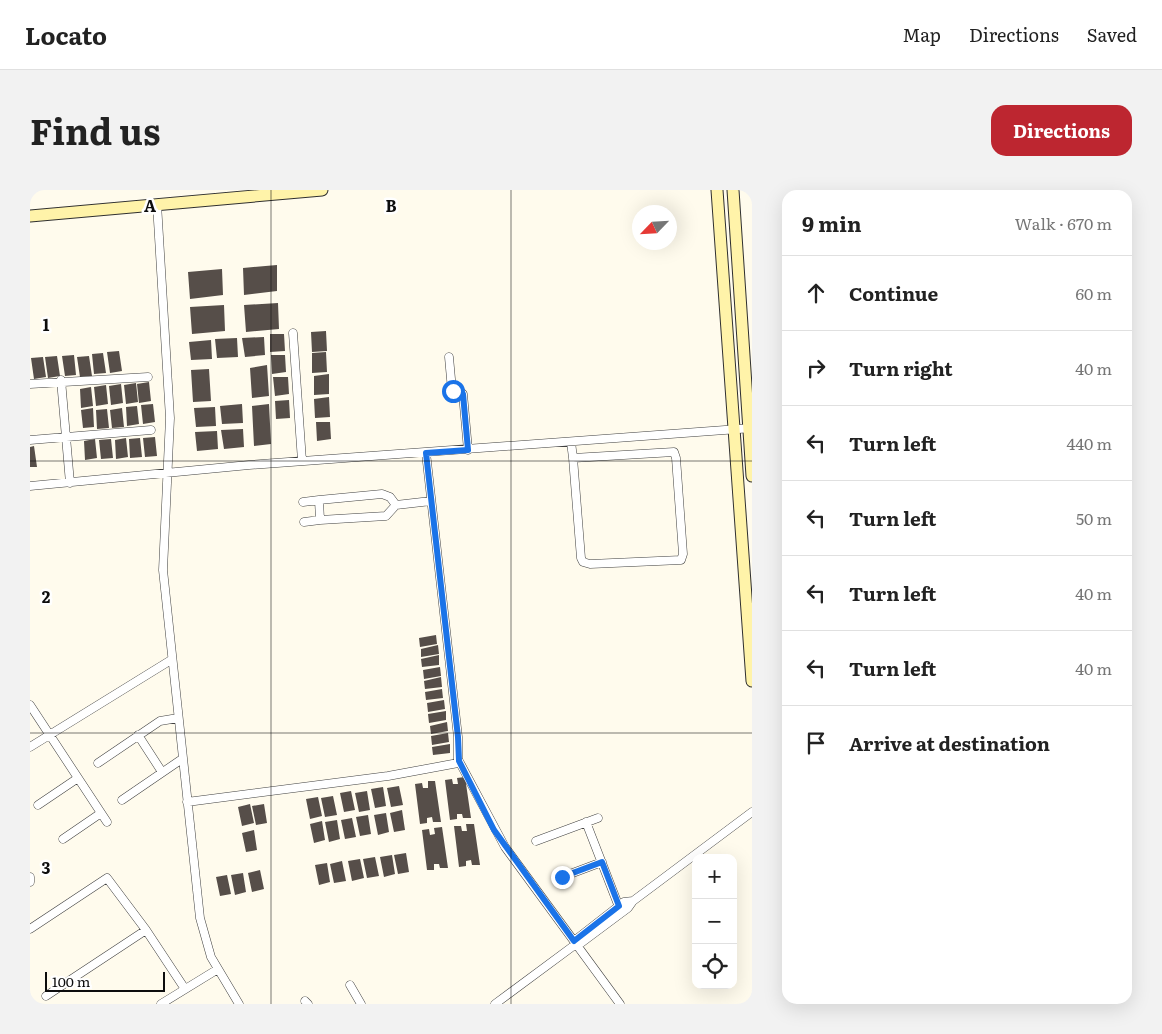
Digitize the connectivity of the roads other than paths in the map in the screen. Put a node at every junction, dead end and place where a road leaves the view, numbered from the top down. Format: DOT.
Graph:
graph roads {
  1 [pos="322,190"];
  2 [pos="717,190"];
  3 [pos="733,190"];
  4 [pos="157,204"];
  5 [pos="30,216"];
  6 [pos="293,333"];
  7 [pos="449,357"];
  8 [pos="148,377"];
  9 [pos="61,380"];
  10 [pos="30,384"];
  11 [pos="751,428"];
  12 [pos="733,429"];
  13 [pos="151,430"];
  14 [pos="66,436"];
  15 [pos="638,436"];
  16 [pos="620,438"];
  17 [pos="30,440"];
  18 [pos="572,442"];
  19 [pos="468,450"];
  20 [pos="426,453"];
  21 [pos="639,453"];
  22 [pos="621,455"];
  23 [pos="573,458"];
  24 [pos="302,461"];
  25 [pos="168,473"];
  26 [pos="752,476"];
  27 [pos="70,483"];
  28 [pos="30,486"];
  29 [pos="319,500"];
  30 [pos="431,501"];
  31 [pos="303,502"];
  32 [pos="396,504"];
  33 [pos="320,520"];
  34 [pos="304,522"];
  35 [pos="171,660"];
  36 [pos="752,681"];
  37 [pos="30,705"];
  38 [pos="178,718"];
  39 [pos="50,734"];
  40 [pos="138,735"];
  41 [pos="30,747"];
  42 [pos="182,759"];
  43 [pos="459,761"];
  44 [pos="98,763"];
  45 [pos="162,772"];
  46 [pos="78,778"];
  47 [pos="122,800"];
  48 [pos="187,802"];
  49 [pos="38,805"];
  50 [pos="752,812"];
  51 [pos="101,813"];
  52 [pos="598,818"];
  53 [pos="107,822"];
  54 [pos="586,822"];
  55 [pos="63,839"];
  56 [pos="536,841"];
  57 [pos="602,862"];
  58 [pos="30,877"];
  59 [pos="562,877"];
  60 [pos="30,882"];
  61 [pos="632,901"];
  62 [pos="619,906"];
  63 [pos="30,929"];
  64 [pos="146,930"];
  65 [pos="576,943"];
  66 [pos="218,969"];
  67 [pos="350,985"];
  68 [pos="185,989"];
  69 [pos="46,996"];
  70 [pos="161,1004"];
  71 [pos="239,1004"];
  72 [pos="361,1004"];
  73 [pos="496,1004"];
  74 [pos="620,1004"];
  1 -- 4 [label="street"];
  2 -- 12 [label="street"];
  3 -- 11 [label="street"];
  4 -- 5 [label="street"];
  4 -- 25 [label="street"];
  6 -- 24 [label="street"];
  7 -- 19 [label="street"];
  8 -- 9 [label="street"];
  9 -- 10 [label="street"];
  9 -- 14 [label="street"];
  11 -- 12 [label="street"];
  11 -- 26 [label="street"];
  12 -- 15 [label="street"];
  12 -- 36 [label="street"];
  13 -- 14 [label="street"];
  14 -- 17 [label="street"];
  14 -- 27 [label="street"];
  15 -- 16 [label="street"];
  15 -- 21 [label="street"];
  16 -- 18 [label="street"];
  16 -- 22 [label="street"];
  18 -- 19 [label="street"];
  18 -- 23 [label="street"];
  19 -- 20 [label="street"];
  20 -- 24 [label="street"];
  20 -- 30 [label="street"];
  21 -- 22 [label="street"];
  21 -- 23 [label="street"];
  22 -- 23 [label="street"];
  24 -- 25 [label="street"];
  25 -- 27 [label="street"];
  25 -- 35 [label="street"];
  27 -- 28 [label="street"];
  29 -- 31 [label="street"];
  29 -- 32 [label="street"];
  29 -- 33 [label="street"];
  30 -- 32 [label="street"];
  30 -- 43 [label="street"];
  32 -- 33 [label="street"];
  33 -- 34 [label="street"];
  35 -- 38 [label="street"];
  35 -- 39 [label="street"];
  37 -- 39 [label="street"];
  38 -- 40 [label="street"];
  38 -- 42 [label="street"];
  39 -- 41 [label="street"];
  39 -- 46 [label="street"];
  40 -- 44 [label="street"];
  40 -- 45 [label="street"];
  42 -- 45 [label="street"];
  42 -- 48 [label="street"];
  43 -- 48 [label="street"];
  43 -- 65 [label="street"];
  45 -- 47 [label="street"];
  46 -- 49 [label="street"];
  46 -- 51 [label="street"];
  48 -- 66 [label="street"];
  50 -- 61 [label="street"];
  51 -- 53 [label="street"];
  51 -- 55 [label="street"];
  52 -- 54 [label="street"];
  54 -- 56 [label="street"];
  54 -- 57 [label="street"];
  57 -- 59 [label="street"];
  57 -- 62 [label="street"];
  58 -- 60 [label="street"];
  61 -- 62 [label="street"];
  61 -- 65 [label="street"];
  62 -- 65 [label="street"];
  63 -- 64 [label="street"];
  64 -- 68 [label="street"];
  64 -- 69 [label="street"];
  65 -- 73 [label="street"];
  65 -- 74 [label="street"];
  66 -- 68 [label="street"];
  66 -- 71 [label="street"];
  67 -- 72 [label="street"];
  68 -- 70 [label="street"];
}
